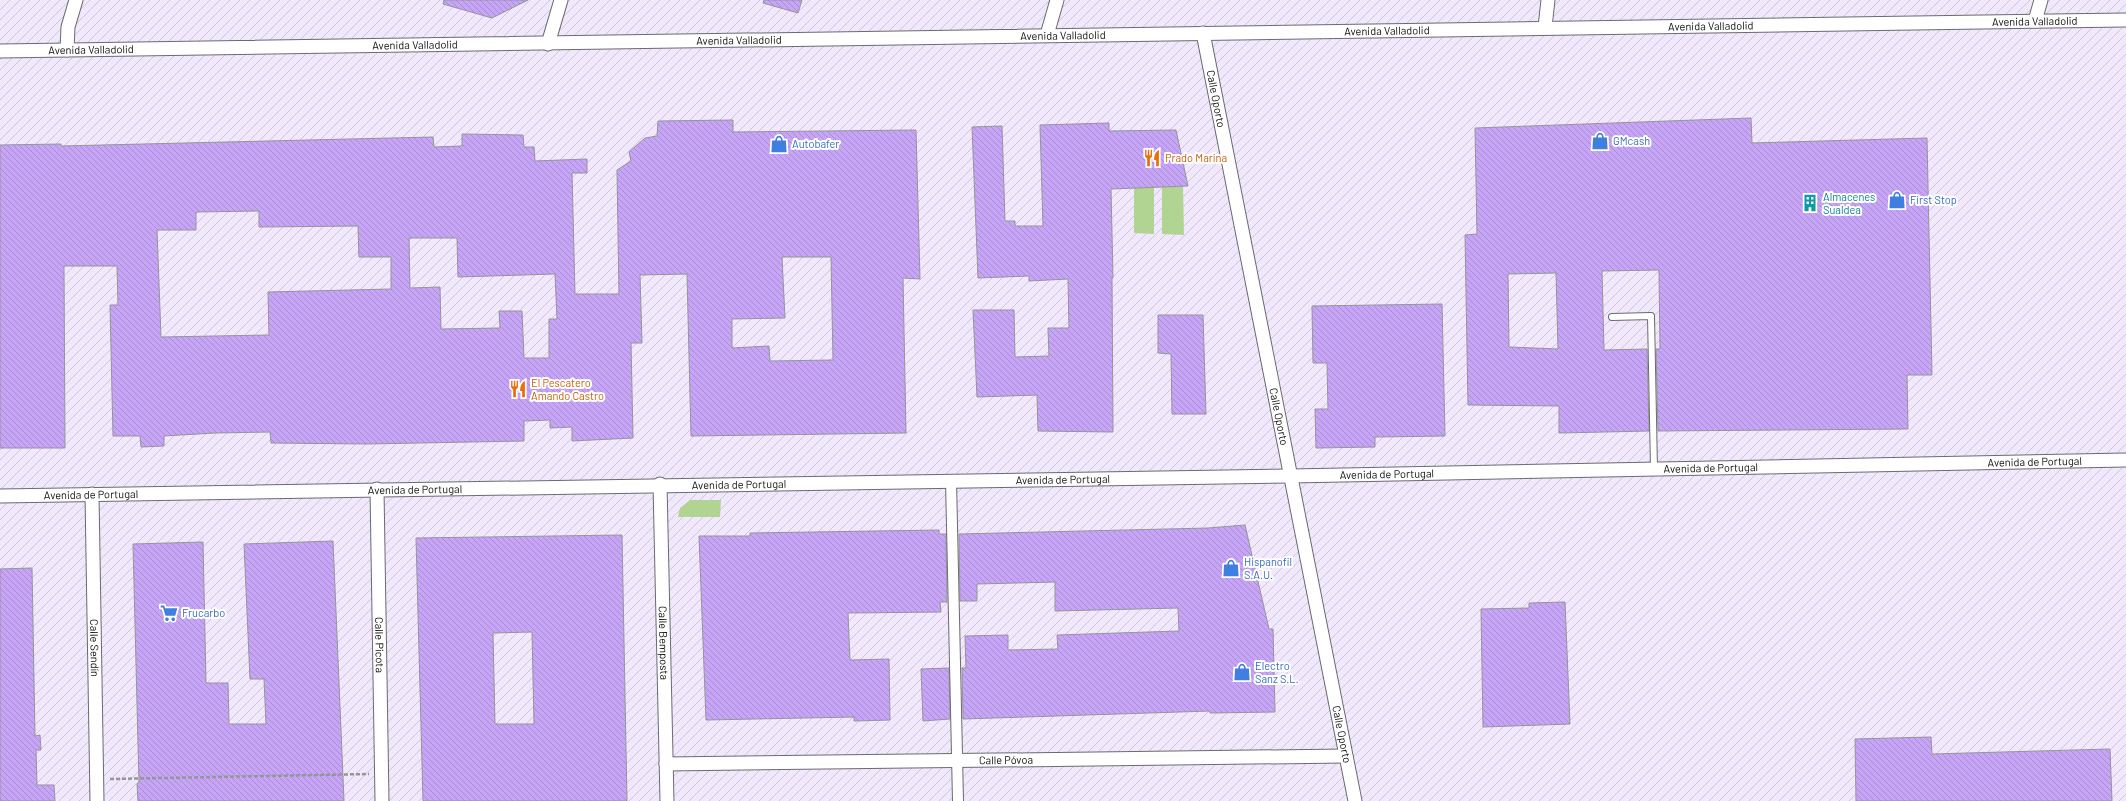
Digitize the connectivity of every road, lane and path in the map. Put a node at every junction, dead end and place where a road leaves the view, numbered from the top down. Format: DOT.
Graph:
graph roads {
  1 [pos="76,0"];
  2 [pos="561,0"];
  3 [pos="1057,0"];
  4 [pos="1548,0"];
  5 [pos="2041,0"];
  6 [pos="2126,20"];
  7 [pos="2035,21"];
  8 [pos="1544,28"];
  9 [pos="1204,33"];
  10 [pos="1047,35"];
  11 [pos="548,44"];
  12 [pos="67,50"];
  13 [pos="0,51"];
  14 [pos="1612,317"];
  15 [pos="2126,460"];
  16 [pos="1654,469"];
  17 [pos="1291,476"];
  18 [pos="951,480"];
  19 [pos="660,484"];
  20 [pos="377,489"];
  21 [pos="92,494"];
  22 [pos="0,496"];
  23 [pos="1346,756"];
  24 [pos="957,761"];
  25 [pos="666,764"];
  26 [pos="382,774"];
  27 [pos="96,779"];
  28 [pos="97,801"];
  29 [pos="382,801"];
  30 [pos="667,801"];
  31 [pos="958,801"];
  32 [pos="1355,801"];
  1 -- 12 [label="street"];
  2 -- 11 [label="street"];
  3 -- 10 [label="street"];
  4 -- 8 [label="street"];
  5 -- 7 [label="street"];
  6 -- 7 [label="street, Avenida Valladolid"];
  7 -- 8 [label="street, Avenida Valladolid"];
  8 -- 9 [label="street, Avenida Valladolid"];
  9 -- 10 [label="street, Avenida Valladolid"];
  9 -- 17 [label="street, Calle Oporto"];
  10 -- 11 [label="street, Avenida Valladolid"];
  11 -- 12 [label="street, Avenida Valladolid"];
  12 -- 13 [label="street, Avenida Valladolid"];
  14 -- 16 [label="lane"];
  15 -- 16 [label="street, Avenida de Portugal"];
  16 -- 17 [label="street, Avenida de Portugal"];
  17 -- 18 [label="street, Avenida de Portugal"];
  17 -- 23 [label="street, Calle Oporto"];
  18 -- 19 [label="street, Avenida de Portugal"];
  18 -- 24 [label="street"];
  19 -- 20 [label="street, Avenida de Portugal"];
  19 -- 25 [label="street, Calle Bemposta"];
  20 -- 21 [label="street, Avenida de Portugal"];
  20 -- 26 [label="street, Calle Picota"];
  21 -- 22 [label="street, Avenida de Portugal"];
  21 -- 27 [label="street, Calle Sendín"];
  23 -- 24 [label="street, Calle Póvoa"];
  23 -- 32 [label="street, Calle Oporto"];
  24 -- 25 [label="street, Calle Póvoa"];
  24 -- 31 [label="street"];
  25 -- 30 [label="street, Calle Bemposta"];
  26 -- 27 [label="path"];
  26 -- 29 [label="street, Calle Picota"];
  27 -- 28 [label="street, Calle Sendín"];
}
